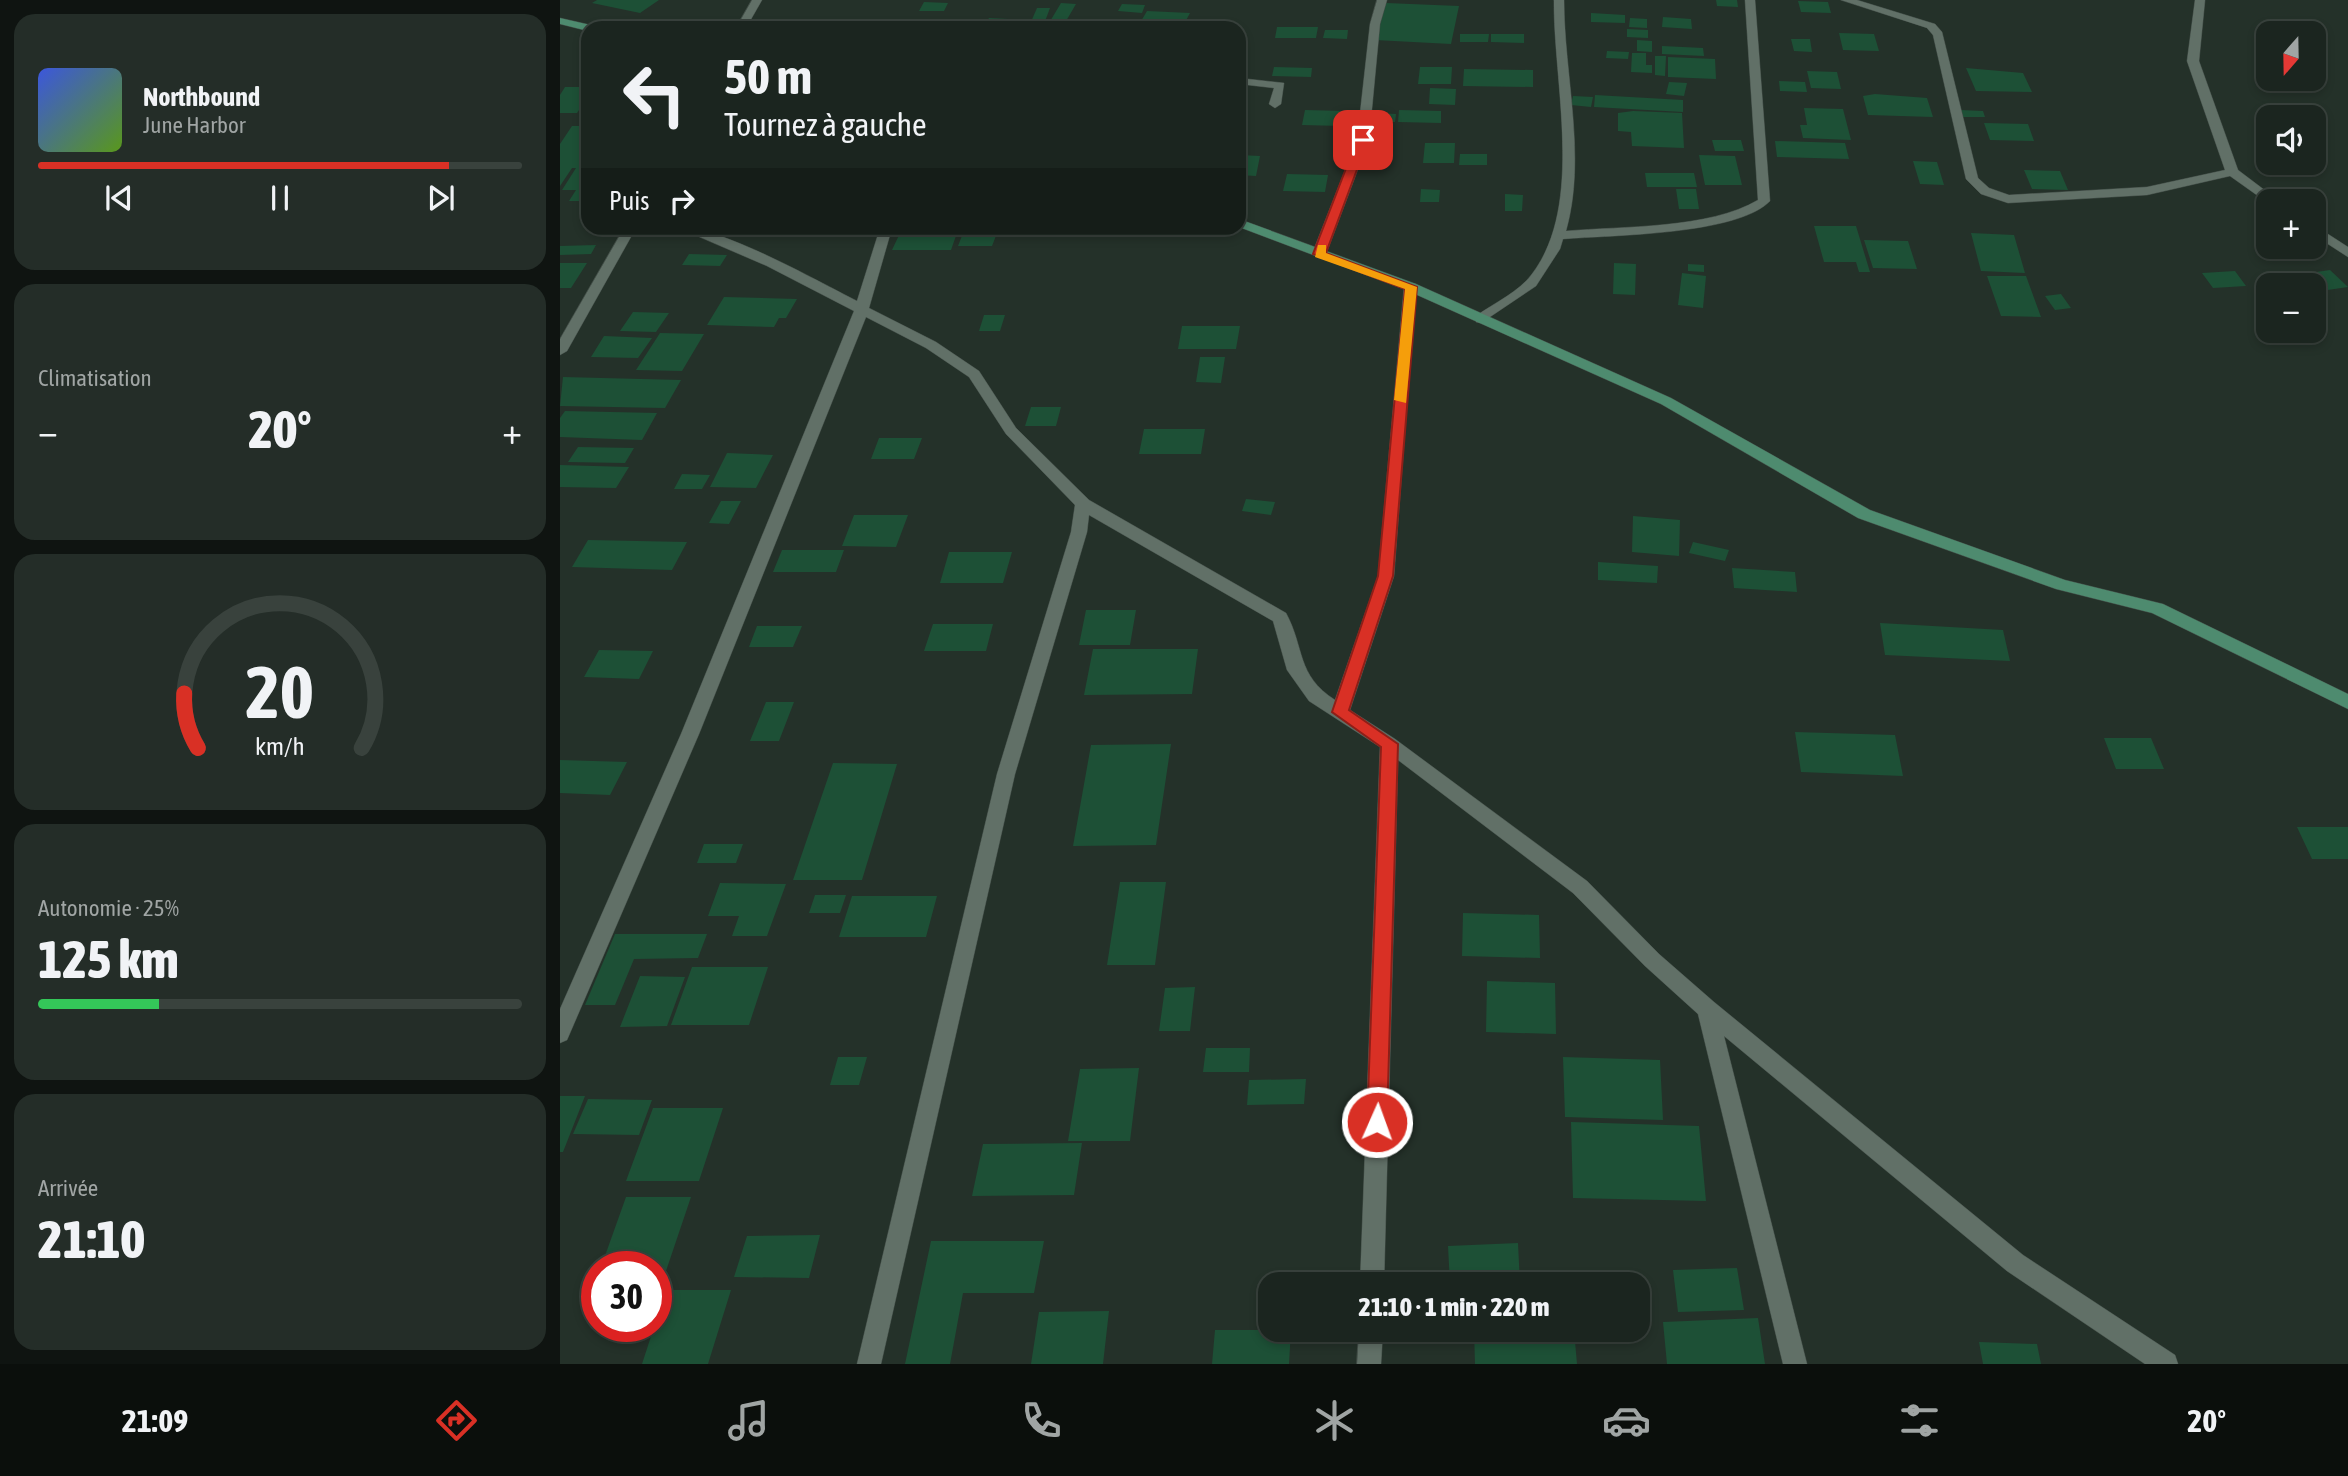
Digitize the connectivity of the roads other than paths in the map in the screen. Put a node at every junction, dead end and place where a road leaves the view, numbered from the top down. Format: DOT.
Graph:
graph roads {
  1 [pos="757,0"];
  2 [pos="1382,0"];
  3 [pos="1559,0"];
  4 [pos="1750,0"];
  5 [pos="1846,0"];
  6 [pos="2200,0"];
  7 [pos="560,20"];
  8 [pos="745,21"];
  9 [pos="581,26"];
  10 [pos="1246,82"];
  11 [pos="1275,104"];
  12 [pos="2232,172"];
  13 [pos="2256,189"];
  14 [pos="1246,226"];
  15 [pos="626,235"];
  16 [pos="702,235"];
  17 [pos="884,235"];
  18 [pos="1559,235"];
  19 [pos="2326,237"];
  20 [pos="2348,253"];
  21 [pos="1319,254"];
  22 [pos="1411,287"];
  23 [pos="861,311"];
  24 [pos="1481,319"];
  25 [pos="560,351"];
  26 [pos="1083,504"];
  27 [pos="2348,702"];
  28 [pos="1340,712"];
  29 [pos="1389,744"];
  30 [pos="1707,1009"];
  31 [pos="560,1033"];
  32 [pos="1372,1272"];
  33 [pos="1370,1342"];
  34 [pos="869,1364"];
  35 [pos="1369,1364"];
  36 [pos="1796,1364"];
  37 [pos="2166,1364"];
  1 -- 8 [label="street"];
  2 -- 21 [label="street"];
  3 -- 18 [label="street"];
  4 -- 18 [label="street"];
  5 -- 12 [label="street"];
  6 -- 12 [label="street"];
  7 -- 9 [label="street"];
  10 -- 11 [label="street"];
  12 -- 13 [label="street"];
  14 -- 21 [label="street"];
  15 -- 25 [label="street"];
  16 -- 23 [label="street"];
  17 -- 23 [label="street"];
  18 -- 24 [label="street"];
  19 -- 20 [label="street"];
  21 -- 22 [label="street"];
  22 -- 24 [label="street"];
  22 -- 28 [label="street"];
  23 -- 26 [label="street"];
  23 -- 31 [label="street"];
  24 -- 27 [label="street"];
  26 -- 28 [label="street"];
  26 -- 34 [label="street"];
  28 -- 29 [label="street"];
  29 -- 30 [label="street"];
  29 -- 32 [label="street"];
  30 -- 36 [label="street"];
  30 -- 37 [label="street"];
  33 -- 35 [label="street"];
}
